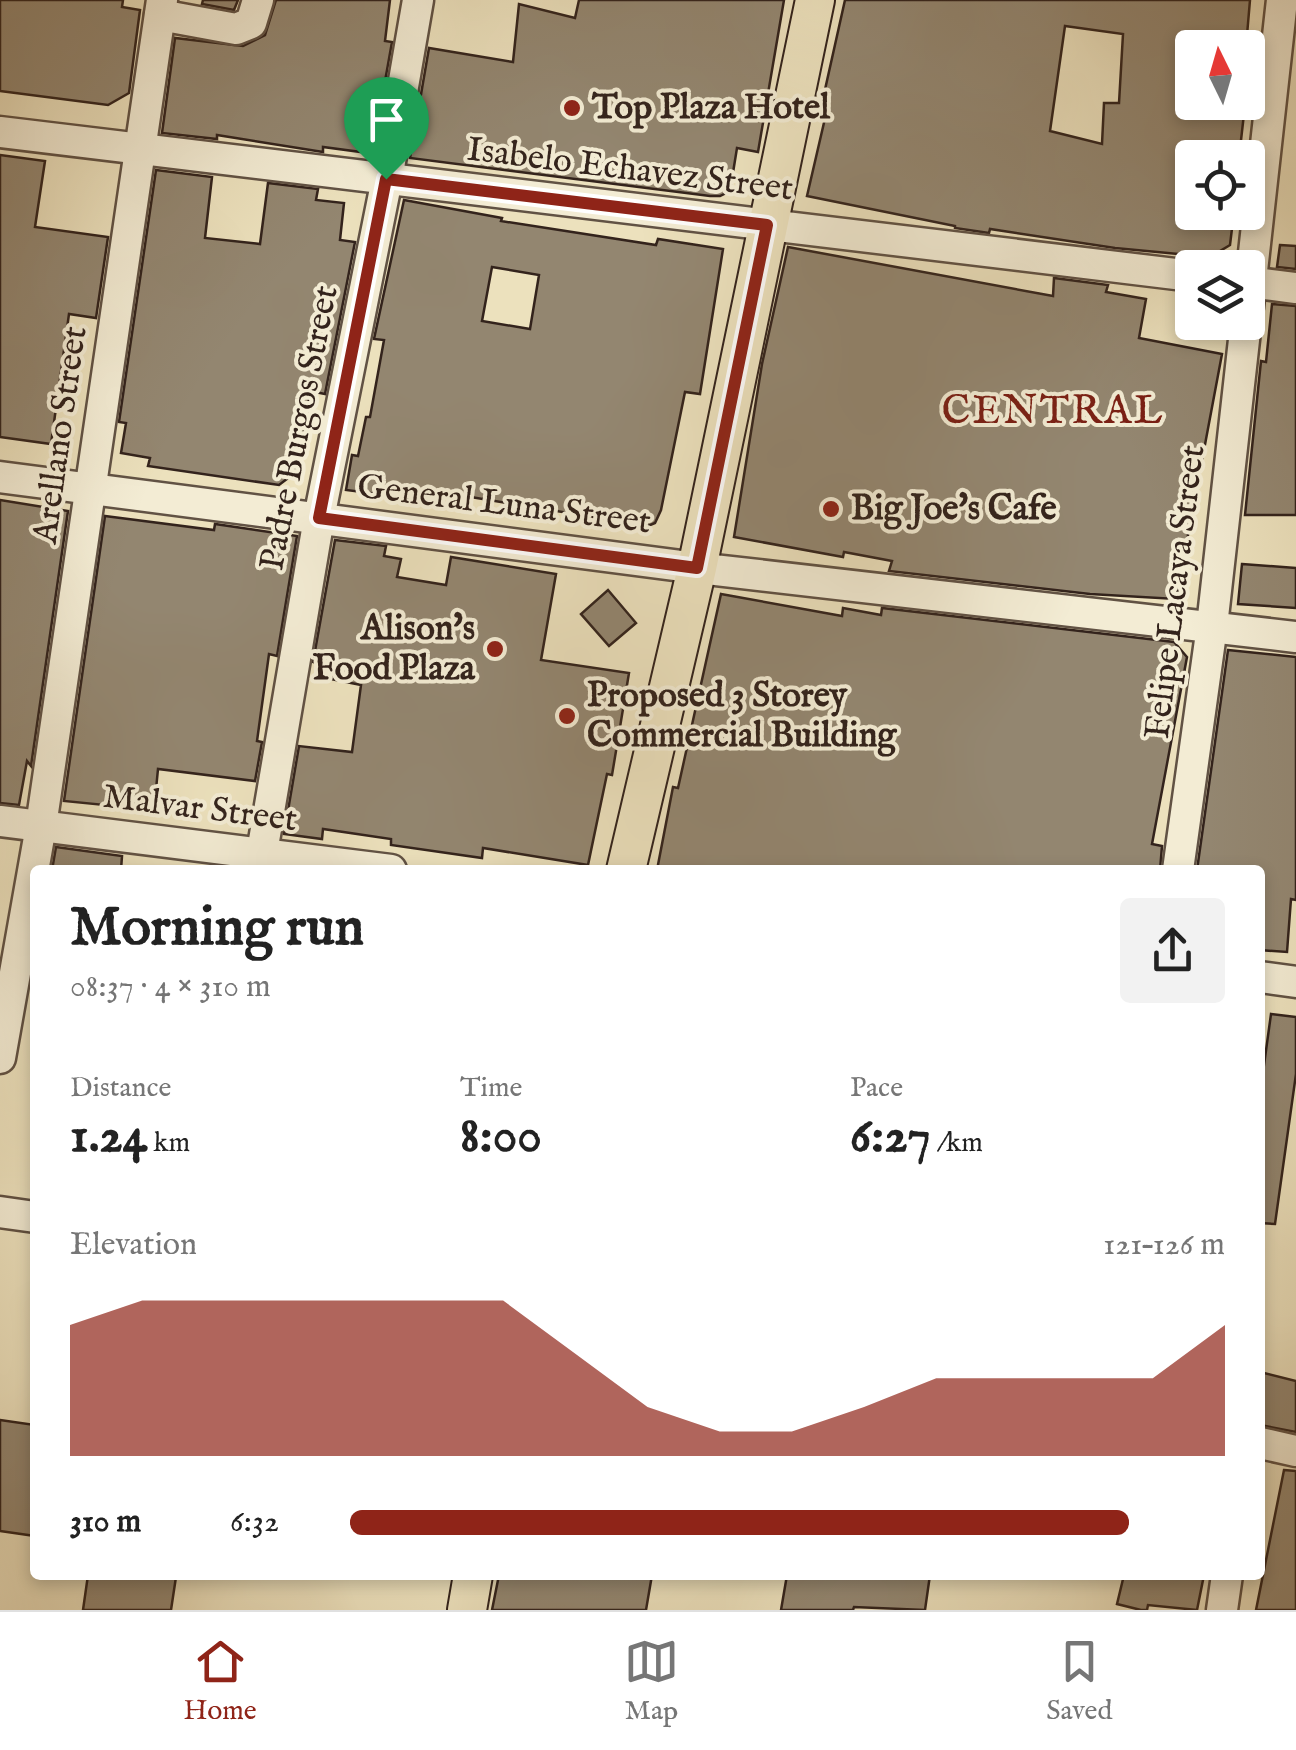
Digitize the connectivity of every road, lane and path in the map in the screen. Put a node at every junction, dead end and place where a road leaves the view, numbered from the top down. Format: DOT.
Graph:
graph roads {
  1 [pos="258,0"];
  2 [pos="418,0"];
  3 [pos="815,0"];
  4 [pos="1282,0"];
  5 [pos="161,7"];
  6 [pos="0,132"];
  7 [pos="141,149"];
  8 [pos="386,179"];
  9 [pos="767,225"];
  10 [pos="1253,250"];
  11 [pos="1175,274"];
  12 [pos="1296,288"];
  13 [pos="1265,290"];
  14 [pos="1244,340"];
  15 [pos="0,477"];
  16 [pos="92,488"];
  17 [pos="319,518"];
  18 [pos="697,568"];
  19 [pos="1212,626"];
  20 [pos="1296,637"];
  21 [pos="0,820"];
  22 [pos="41,826"];
  23 [pos="261,862"];
  24 [pos="34,865"];
  25 [pos="310,865"];
  26 [pos="627,865"];
  27 [pos="1179,865"];
  28 [pos="30,888"];
  29 [pos="1265,979"];
  30 [pos="1296,982"];
  31 [pos="0,1058"];
  32 [pos="0,1212"];
  33 [pos="30,1216"];
  34 [pos="1265,1445"];
  35 [pos="1296,1451"];
  36 [pos="472,1580"];
  37 [pos="1226,1580"];
  38 [pos="467,1610"];
  39 [pos="1222,1610"];
  1 -- 5 [label="street"];
  2 -- 8 [label="street, Padre Burgos Street"];
  3 -- 9 [label="main road"];
  4 -- 10 [label="street"];
  5 -- 7 [label="street, Arellano Street"];
  6 -- 7 [label="street, Isabelo Echavez Street"];
  7 -- 8 [label="street, Isabelo Echavez Street"];
  7 -- 16 [label="street, Arellano Street"];
  8 -- 9 [label="street, Isabelo Echavez Street"];
  8 -- 17 [label="street, Padre Burgos Street"];
  9 -- 11 [label="street, Isabelo Echavez Street"];
  9 -- 18 [label="main road"];
  12 -- 13 [label="street"];
  14 -- 19 [label="street, Felipe Lacaya Street"];
  15 -- 16 [label="street, General Luna Street"];
  16 -- 17 [label="street, General Luna Street"];
  16 -- 22 [label="street, Arellano Street"];
  17 -- 18 [label="street, General Luna Street"];
  17 -- 23 [label="street, Padre Burgos Street"];
  18 -- 19 [label="street, General Luna Street"];
  18 -- 26 [label="main road"];
  19 -- 20 [label="street, General Luna Street"];
  19 -- 27 [label="street, Felipe Lacaya Street"];
  21 -- 22 [label="street, Malvar Street"];
  22 -- 23 [label="street, Malvar Street"];
  22 -- 24 [label="street, Arellano Street"];
  23 -- 25 [label="street, Malvar Street"];
  28 -- 31 [label="street, Arellano Street"];
  29 -- 30 [label="street"];
  32 -- 33 [label="street"];
  34 -- 35 [label="street"];
  36 -- 38 [label="main road"];
  37 -- 39 [label="street"];
}
